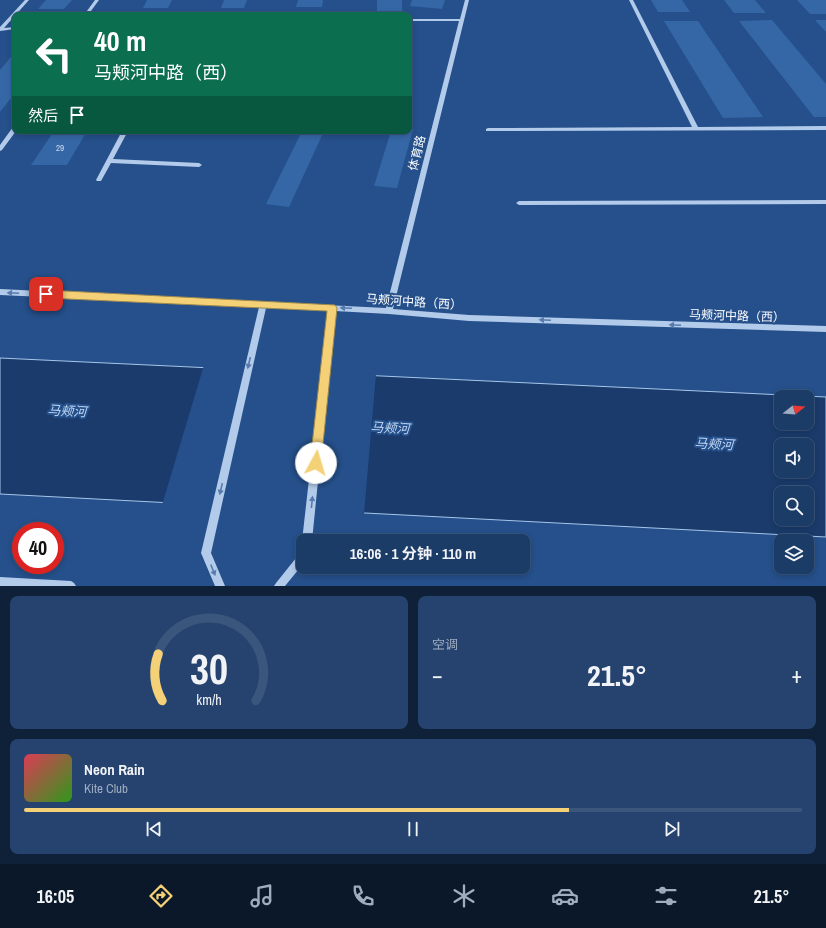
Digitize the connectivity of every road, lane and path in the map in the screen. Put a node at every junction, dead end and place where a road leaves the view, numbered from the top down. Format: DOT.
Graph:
graph roads {
  1 [pos="26,0"];
  2 [pos="97,0"];
  3 [pos="467,0"];
  4 [pos="631,0"];
  5 [pos="16,12"];
  6 [pos="88,12"];
  7 [pos="12,16"];
  8 [pos="412,20"];
  9 [pos="461,20"];
  10 [pos="12,28"];
  11 [pos="0,30"];
  12 [pos="696,128"];
  13 [pos="826,128"];
  14 [pos="488,130"];
  15 [pos="12,132"];
  16 [pos="124,134"];
  17 [pos="0,149"];
  18 [pos="110,161"];
  19 [pos="199,165"];
  20 [pos="99,180"];
  21 [pos="826,202"];
  22 [pos="519,203"];
  23 [pos="0,292"];
  24 [pos="263,304"];
  25 [pos="332,308"];
  26 [pos="389,311"];
  27 [pos="826,329"];
  28 [pos="309,534"];
  29 [pos="296,565"];
  30 [pos="0,582"];
  31 [pos="71,586"];
  32 [pos="220,586"];
  33 [pos="279,586"];
  1 -- 5 [label="street"];
  2 -- 6 [label="street"];
  3 -- 9 [label="street, 体育路"];
  4 -- 12 [label="street"];
  7 -- 11 [label="street"];
  8 -- 9 [label="street"];
  9 -- 26 [label="street, 体育路"];
  10 -- 11 [label="street"];
  12 -- 13 [label="street"];
  12 -- 14 [label="street"];
  15 -- 17 [label="street"];
  16 -- 18 [label="street"];
  18 -- 19 [label="street"];
  18 -- 20 [label="street"];
  21 -- 22 [label="street"];
  24 -- 23 [label="street, 马颊河中路（西）, one-way"];
  24 -- 25 [label="street, 马颊河中路（西）"];
  24 -- 32 [label="street, one-way"];
  26 -- 25 [label="street, 马颊河中路（西）, one-way"];
  28 -- 25 [label="street, one-way"];
  27 -- 26 [label="street, 马颊河中路（西）, one-way"];
  29 -- 33 [label="street"];
  30 -- 31 [label="street"];
}
